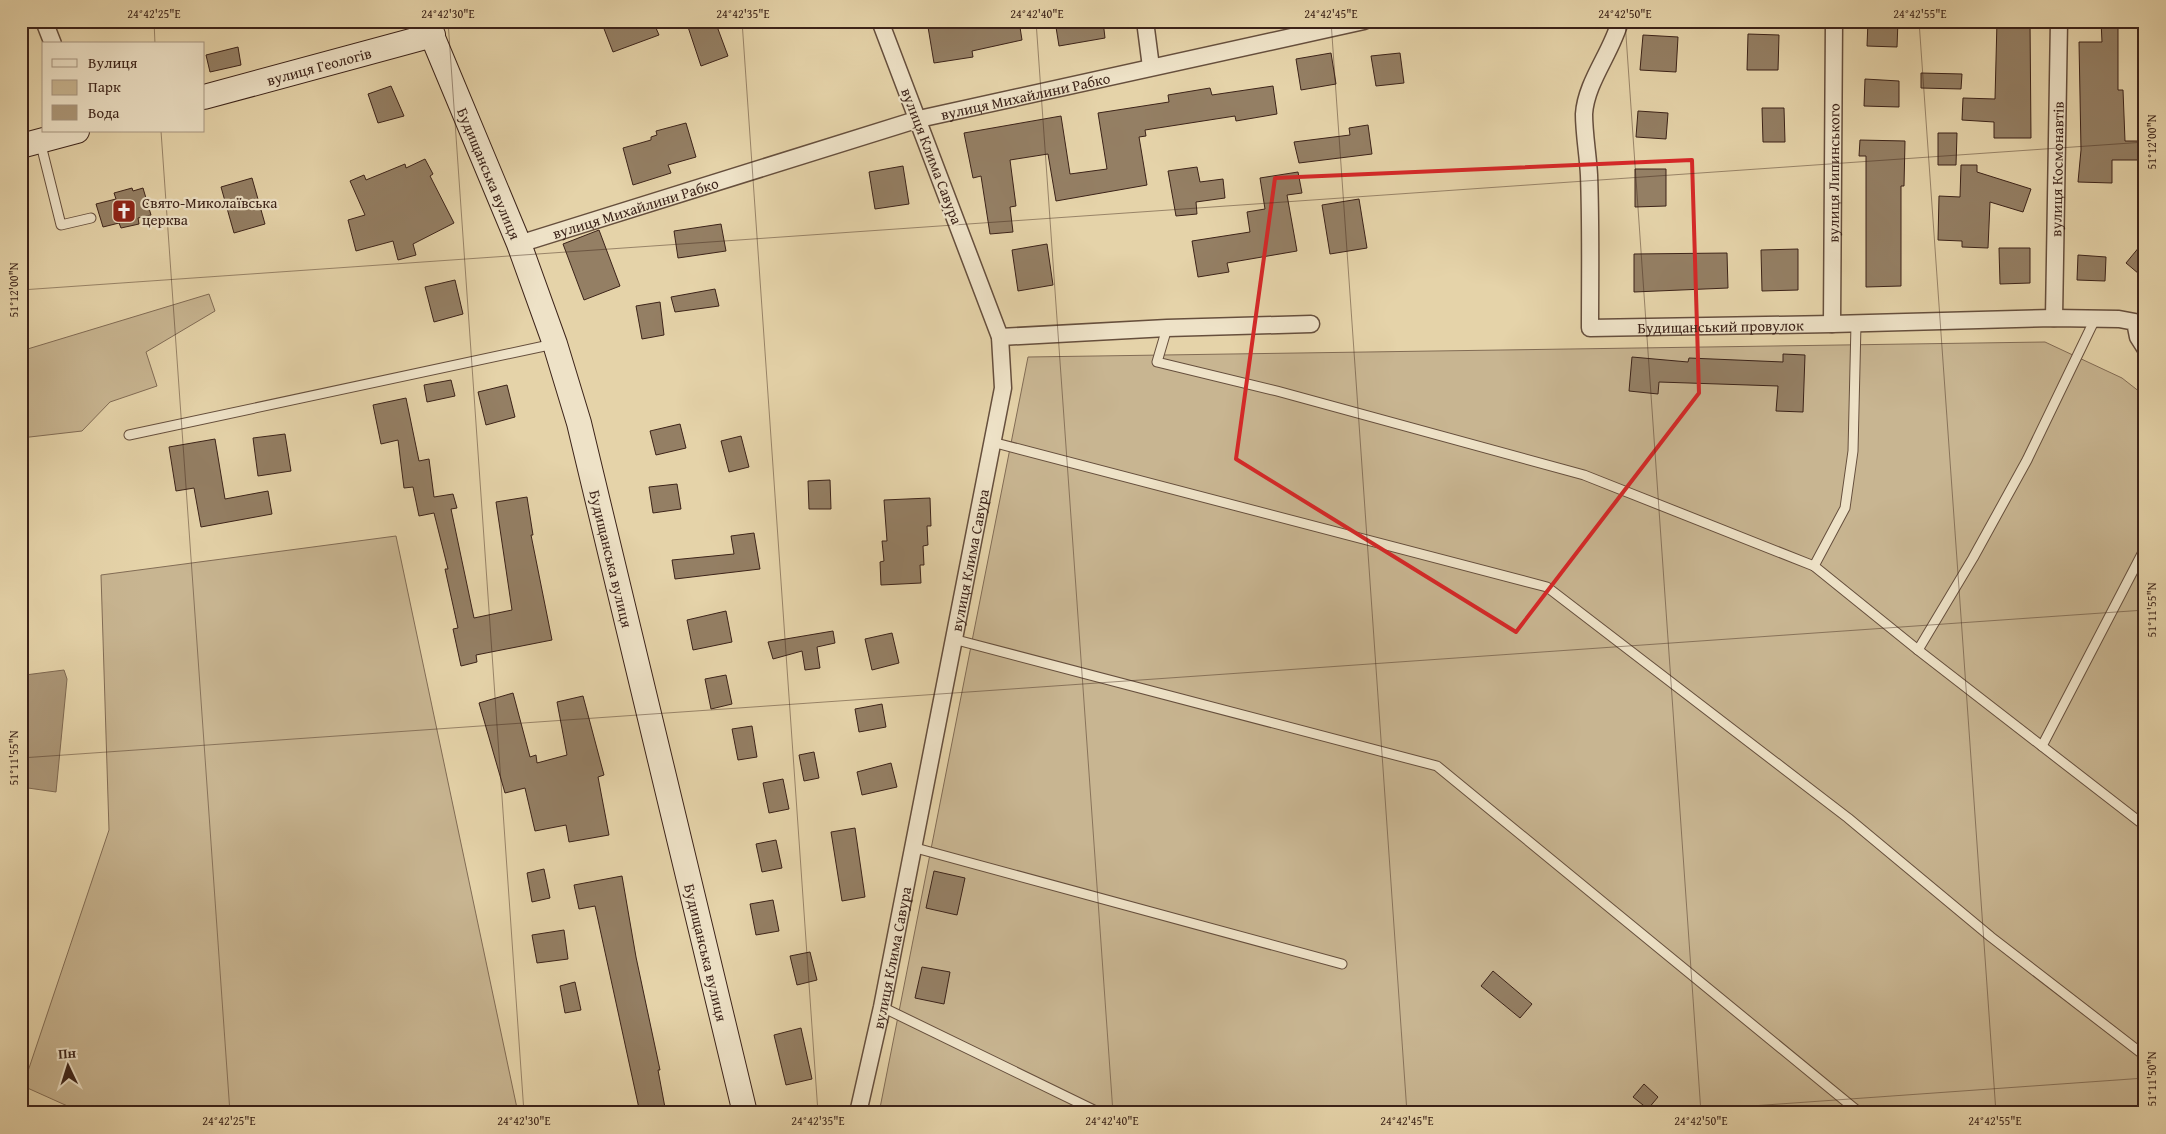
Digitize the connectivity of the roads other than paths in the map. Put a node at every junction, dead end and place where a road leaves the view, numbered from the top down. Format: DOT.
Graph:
graph roads {
  1 [pos="44,21"];
  2 [pos="880,21"];
  3 [pos="1145,21"];
  4 [pos="1364,21"];
  5 [pos="1620,21"];
  6 [pos="1834,21"];
  7 [pos="2059,21"];
  8 [pos="430,28"];
  9 [pos="52,42"];
  10 [pos="1151,67"];
  11 [pos="205,97"];
  12 [pos="919,119"];
  13 [pos="73,132"];
  14 [pos="30,143"];
  15 [pos="91,218"];
  16 [pos="519,244"];
  17 [pos="2054,318"];
  18 [pos="2095,319"];
  19 [pos="2140,322"];
  20 [pos="1310,324"];
  21 [pos="1832,324"];
  22 [pos="1856,324"];
  23 [pos="1167,328"];
  24 [pos="1000,337"];
  25 [pos="555,344"];
  26 [pos="2145,348"];
  27 [pos="129,435"];
  28 [pos="992,442"];
  29 [pos="2145,548"];
  30 [pos="1814,566"];
  31 [pos="953,639"];
  32 [pos="1918,650"];
  33 [pos="2042,746"];
  34 [pos="2145,826"];
  35 [pos="912,847"];
  36 [pos="1342,964"];
  37 [pos="882,1007"];
  38 [pos="2145,1056"];
  39 [pos="746,1113"];
  40 [pos="858,1113"];
  41 [pos="1100,1113"];
  42 [pos="1860,1113"];
  1 -- 9 [label="street"];
  2 -- 12 [label="street, вулиця Клима Савура"];
  3 -- 10 [label="street"];
  4 -- 10 [label="street, вулиця Михайлини Рабко"];
  5 -- 21 [label="street, Будищанський провулок"];
  6 -- 21 [label="street, вулиця Липинського"];
  7 -- 17 [label="street, вулиця Космонавтів"];
  8 -- 11 [label="street, вулиця Геологів"];
  8 -- 16 [label="street, Будищанська вулиця"];
  10 -- 12 [label="street, вулиця Михайлини Рабко"];
  12 -- 16 [label="street, вулиця Михайлини Рабко"];
  12 -- 24 [label="street, вулиця Клима Савура"];
  13 -- 14 [label="street"];
  14 -- 15 [label="lane"];
  16 -- 25 [label="street, Будищанська вулиця"];
  17 -- 18 [label="street, Будищанський провулок"];
  17 -- 22 [label="street, Будищанський провулок"];
  18 -- 19 [label="street, Будищанський провулок"];
  18 -- 32 [label="lane"];
  19 -- 26 [label="street, Будищанський провулок"];
  20 -- 23 [label="street"];
  21 -- 22 [label="street, Будищанський провулок"];
  22 -- 30 [label="lane"];
  23 -- 24 [label="street"];
  23 -- 30 [label="lane"];
  24 -- 28 [label="street, вулиця Клима Савура"];
  25 -- 27 [label="lane"];
  25 -- 39 [label="street, Будищанська вулиця"];
  28 -- 31 [label="street, вулиця Клима Савура"];
  28 -- 38 [label="lane"];
  29 -- 33 [label="lane"];
  30 -- 32 [label="lane"];
  31 -- 35 [label="street, вулиця Клима Савура"];
  31 -- 42 [label="lane"];
  32 -- 33 [label="lane"];
  33 -- 34 [label="lane"];
  35 -- 36 [label="lane"];
  35 -- 37 [label="street, вулиця Клима Савура"];
  37 -- 40 [label="street, вулиця Клима Савура"];
  37 -- 41 [label="lane"];
}
